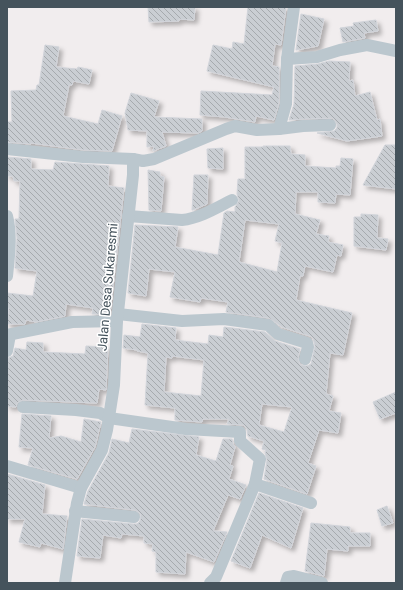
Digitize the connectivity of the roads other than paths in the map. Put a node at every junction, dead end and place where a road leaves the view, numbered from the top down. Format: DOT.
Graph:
graph roads {
  1 [pos="294,7"];
  2 [pos="396,51"];
  3 [pos="287,60"];
  4 [pos="330,125"];
  5 [pos="280,130"];
  6 [pos="7,149"];
  7 [pos="133,159"];
  8 [pos="232,200"];
  9 [pos="7,216"];
  10 [pos="128,216"];
  11 [pos="7,276"];
  12 [pos="117,317"];
  13 [pos="8,334"];
  14 [pos="7,351"];
  15 [pos="305,359"];
  16 [pos="23,407"];
  17 [pos="109,418"];
  18 [pos="7,466"];
  19 [pos="255,484"];
  20 [pos="81,488"];
  21 [pos="310,504"];
  22 [pos="75,511"];
  23 [pos="134,518"];
  24 [pos="213,580"];
  25 [pos="65,583"];
  26 [pos="286,583"];
  27 [pos="322,583"];
  1 -- 3 [label="street"];
  2 -- 3 [label="street"];
  3 -- 5 [label="street"];
  4 -- 5 [label="street"];
  5 -- 7 [label="street"];
  6 -- 7 [label="street"];
  7 -- 10 [label="street, Jalan Desa Sukaresmi"];
  8 -- 10 [label="street, Jalan Desa Sukaresmi"];
  9 -- 11 [label="street"];
  10 -- 12 [label="street, Jalan Desa Sukaresmi"];
  12 -- 13 [label="street"];
  12 -- 15 [label="street"];
  12 -- 17 [label="street, Jalan Desa Sukaresmi"];
  13 -- 14 [label="street"];
  16 -- 17 [label="street"];
  17 -- 19 [label="street"];
  17 -- 20 [label="street, Jalan Desa Sukaresmi"];
  18 -- 20 [label="street"];
  19 -- 21 [label="street"];
  19 -- 24 [label="street"];
  20 -- 22 [label="street, Jalan Desa Sukaresmi"];
  22 -- 23 [label="street"];
  22 -- 25 [label="street, Jalan Desa Sukaresmi"];
  26 -- 27 [label="street"];
}
